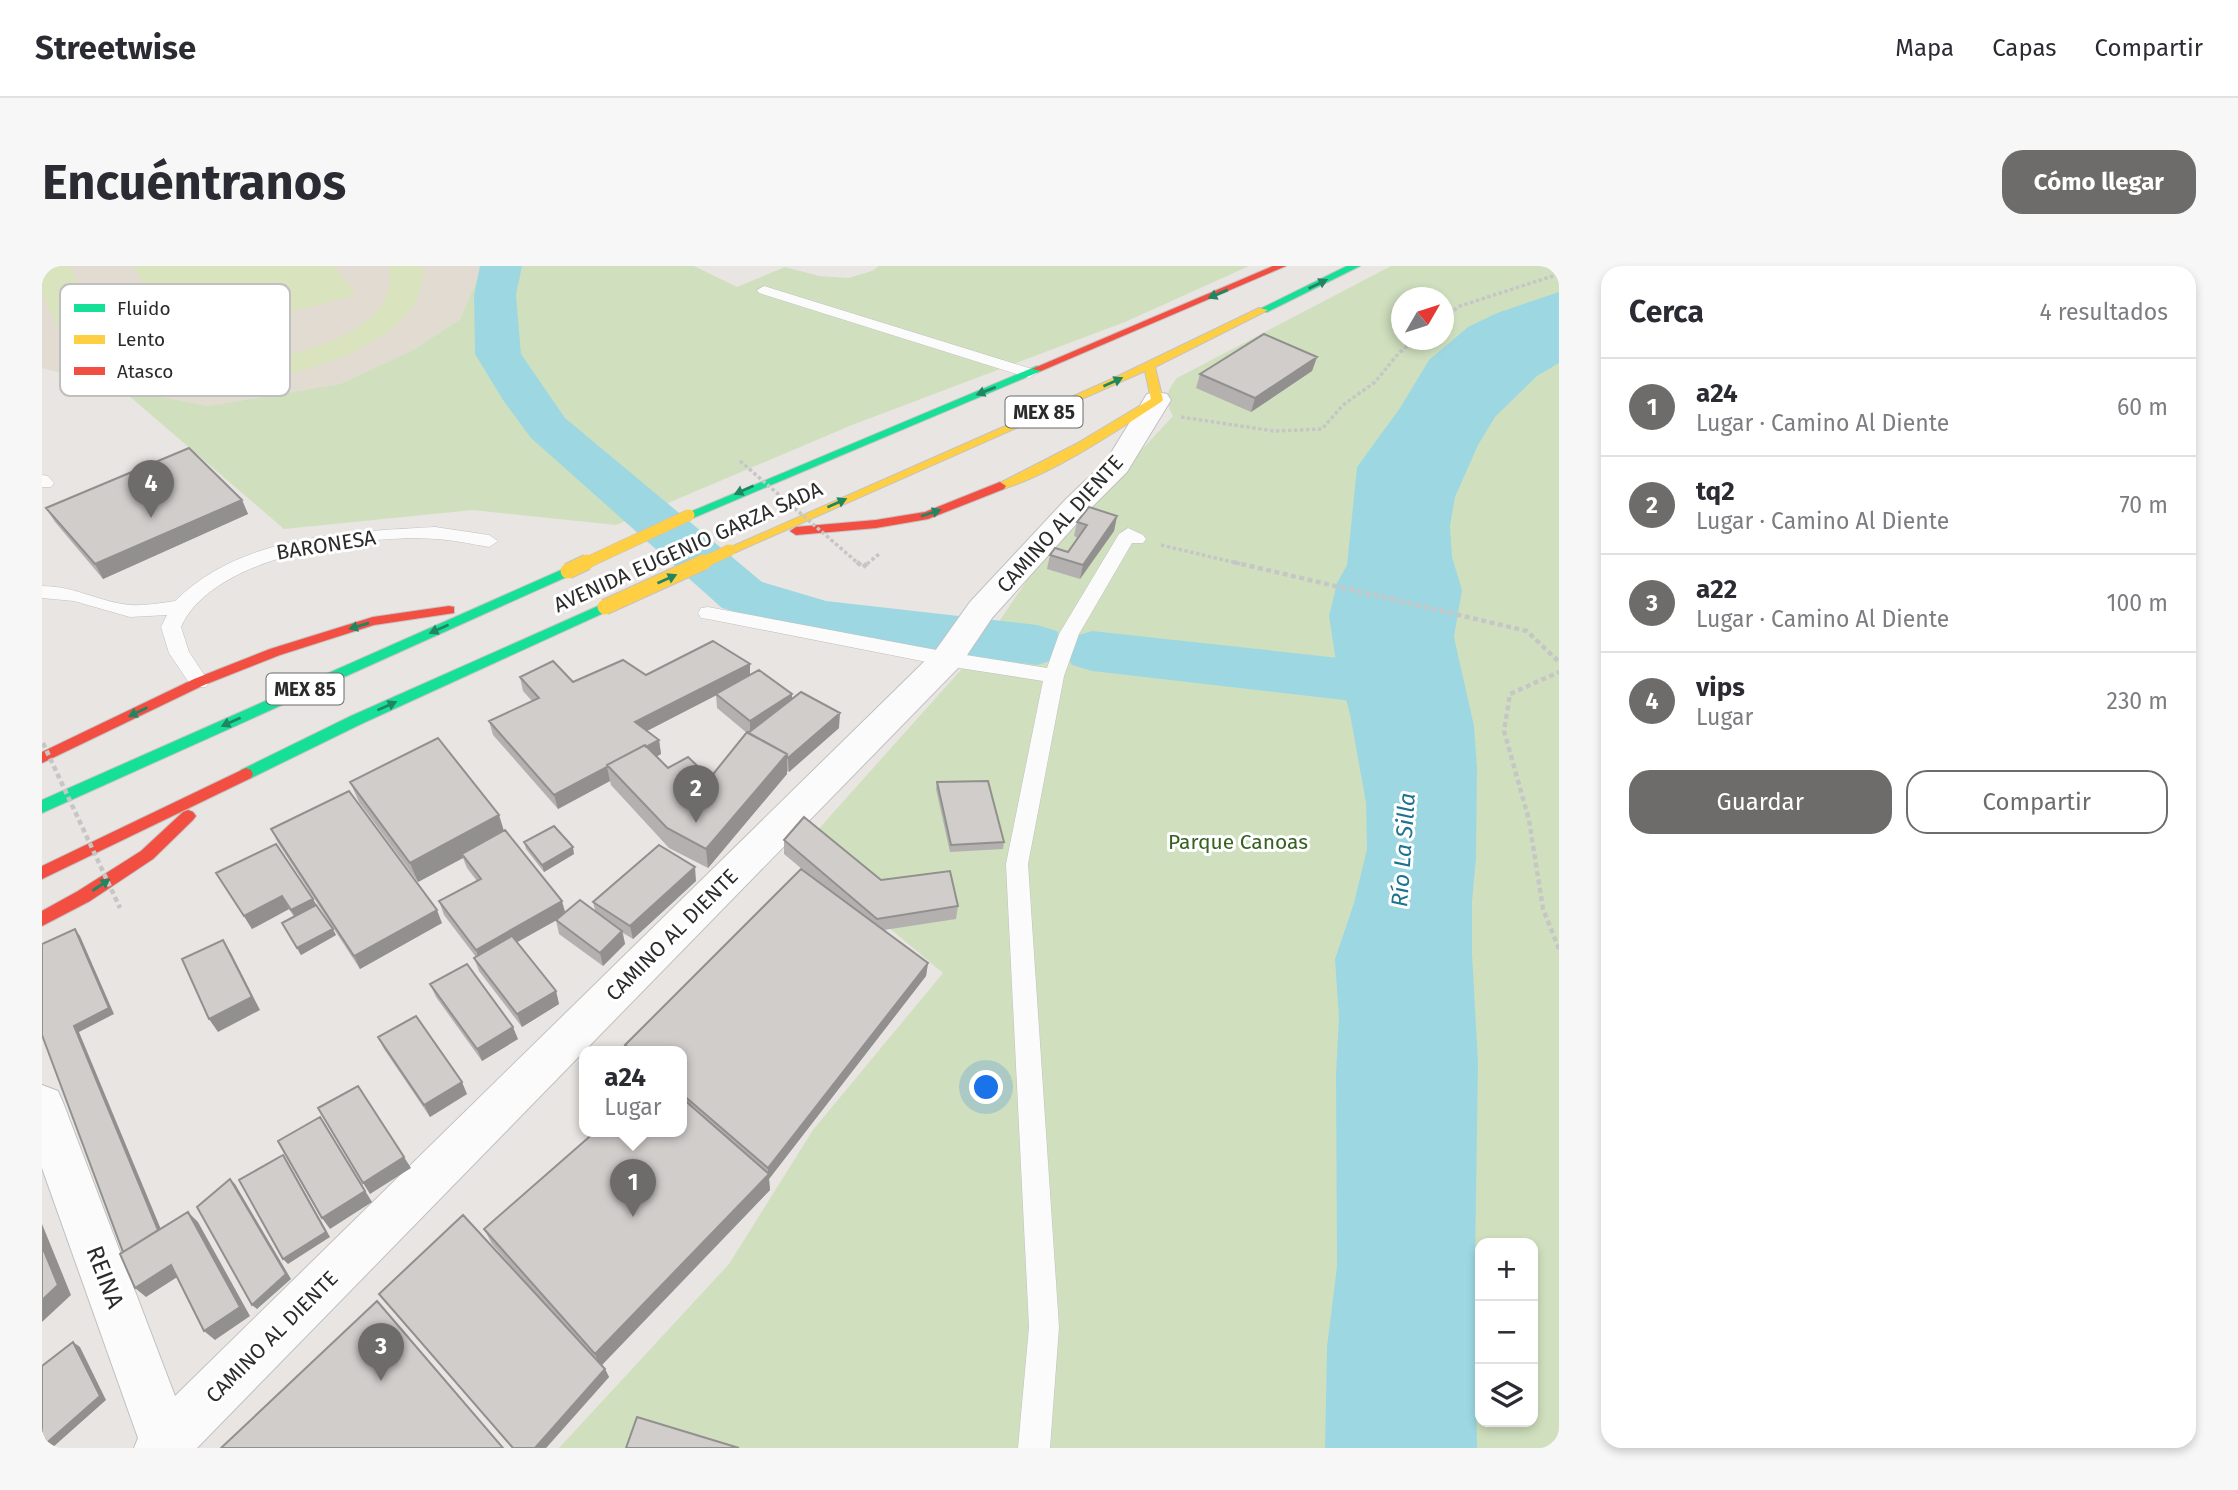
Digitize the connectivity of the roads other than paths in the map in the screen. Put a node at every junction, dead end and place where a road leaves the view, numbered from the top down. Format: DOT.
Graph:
graph roads {
  1 [pos="1281,266"];
  2 [pos="1354,266"];
  3 [pos="764,290"];
  4 [pos="1149,366"];
  5 [pos="1029,373"];
  6 [pos="1165,408"];
  7 [pos="766,534"];
  8 [pos="1137,539"];
  9 [pos="489,541"];
  10 [pos="42,592"];
  11 [pos="498,603"];
  12 [pos="180,607"];
  13 [pos="708,613"];
  14 [pos="947,658"];
  15 [pos="1054,676"];
  16 [pos="199,682"];
  17 [pos="356,720"];
  18 [pos="43,750"];
  19 [pos="215,790"];
  20 [pos="155,800"];
  21 [pos="42,807"];
  22 [pos="42,873"];
  23 [pos="42,919"];
  24 [pos="42,1105"];
  25 [pos="53,1173"];
  26 [pos="165,1446"];
  27 [pos="1034,1448"];
  1 -- 5 [label="highway, AVENIDA EUGENIO GARZA SADA / MEX 85, one-way"];
  4 -- 2 [label="highway, AVENIDA EUGENIO GARZA SADA / MEX 85, one-way"];
  3 -- 5 [label="lane"];
  4 -- 6 [label="highway"];
  7 -- 4 [label="highway, AVENIDA EUGENIO GARZA SADA / MEX 85, one-way"];
  5 -- 11 [label="highway, AVENIDA EUGENIO GARZA SADA / MEX 85, one-way, bridge"];
  7 -- 6 [label="highway, one-way"];
  6 -- 14 [label="street, CAMINO AL DIENTE"];
  17 -- 7 [label="highway, AVENIDA EUGENIO GARZA SADA / MEX 85, one-way, bridge"];
  8 -- 15 [label="lane"];
  9 -- 12 [label="lane, BARONESA"];
  10 -- 12 [label="lane"];
  11 -- 16 [label="highway, one-way"];
  11 -- 21 [label="highway, AVENIDA EUGENIO GARZA SADA / MEX 85, one-way"];
  12 -- 16 [label="lane"];
  13 -- 14 [label="lane"];
  14 -- 15 [label="lane"];
  14 -- 26 [label="street, CAMINO AL DIENTE"];
  15 -- 27 [label="lane"];
  16 -- 18 [label="highway, one-way"];
  17 -- 19 [label="highway, AVENIDA EUGENIO GARZA SADA / MEX 85"];
  17 -- 20 [label="highway"];
  19 -- 22 [label="highway, AVENIDA EUGENIO GARZA SADA / MEX 85"];
  23 -- 19 [label="highway, one-way"];
  24 -- 25 [label="street, REINA"];
  25 -- 26 [label="street, REINA"];
}
